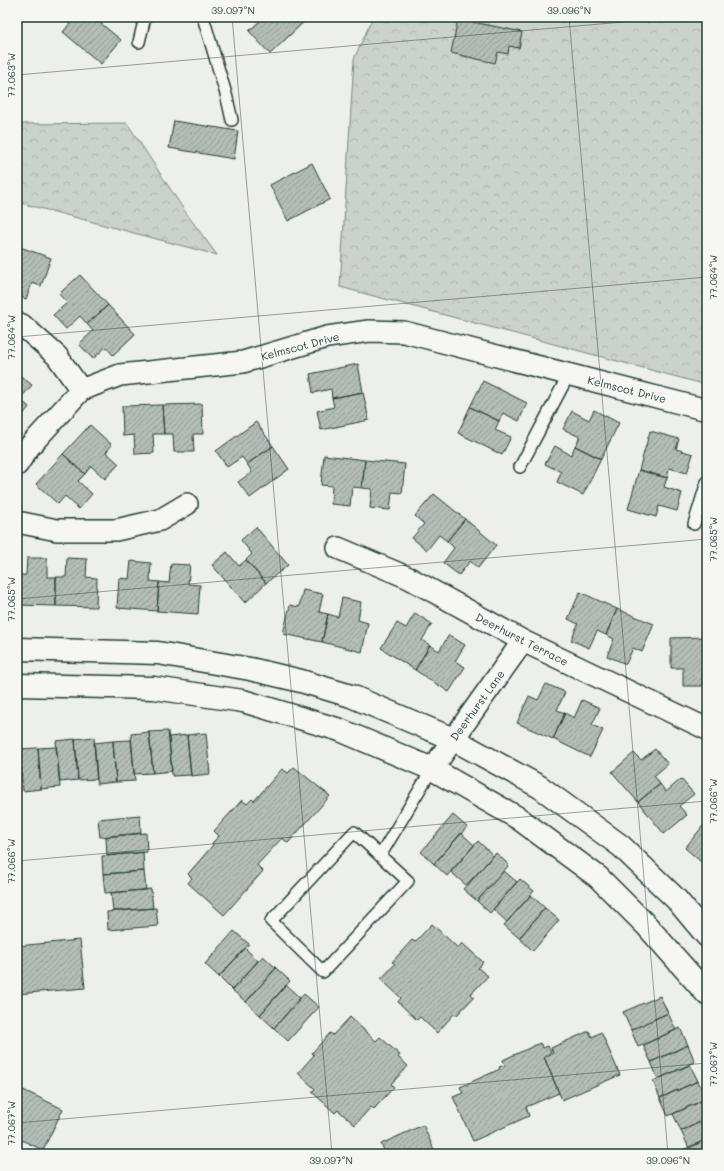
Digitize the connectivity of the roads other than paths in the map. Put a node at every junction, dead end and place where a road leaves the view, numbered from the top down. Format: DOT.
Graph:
graph roads {
  1 [pos="145,17"];
  2 [pos="203,17"];
  3 [pos="139,42"];
  4 [pos="232,120"];
  5 [pos="17,323"];
  6 [pos="569,374"];
  7 [pos="81,390"];
  8 [pos="707,410"];
  9 [pos="17,465"];
  10 [pos="520,467"];
  11 [pos="707,482"];
  12 [pos="187,504"];
  13 [pos="17,522"];
  14 [pos="694,524"];
  15 [pos="338,548"];
  16 [pos="523,642"];
  17 [pos="17,649"];
  18 [pos="17,685"];
  19 [pos="707,729"];
  20 [pos="453,739"];
  21 [pos="432,770"];
  22 [pos="380,856"];
  23 [pos="707,936"];
  24 [pos="707,994"];
  1 -- 3 [label="lane"];
  2 -- 4 [label="lane"];
  5 -- 7 [label="street"];
  6 -- 7 [label="street, Kelmscot Drive"];
  6 -- 8 [label="street, Kelmscot Drive"];
  6 -- 10 [label="lane"];
  7 -- 9 [label="street, Kelmscot Drive"];
  11 -- 14 [label="lane"];
  12 -- 13 [label="street"];
  15 -- 16 [label="street, Deerhurst Terrace"];
  16 -- 19 [label="street, Deerhurst Terrace"];
  16 -- 20 [label="street, Deerhurst Lane"];
  17 -- 20 [label="street"];
  18 -- 21 [label="street"];
  20 -- 21 [label="street, Deerhurst Lane"];
  20 -- 23 [label="street"];
  21 -- 22 [label="lane"];
  21 -- 24 [label="street"];
  22 -- 22 [label="lane"];
}
